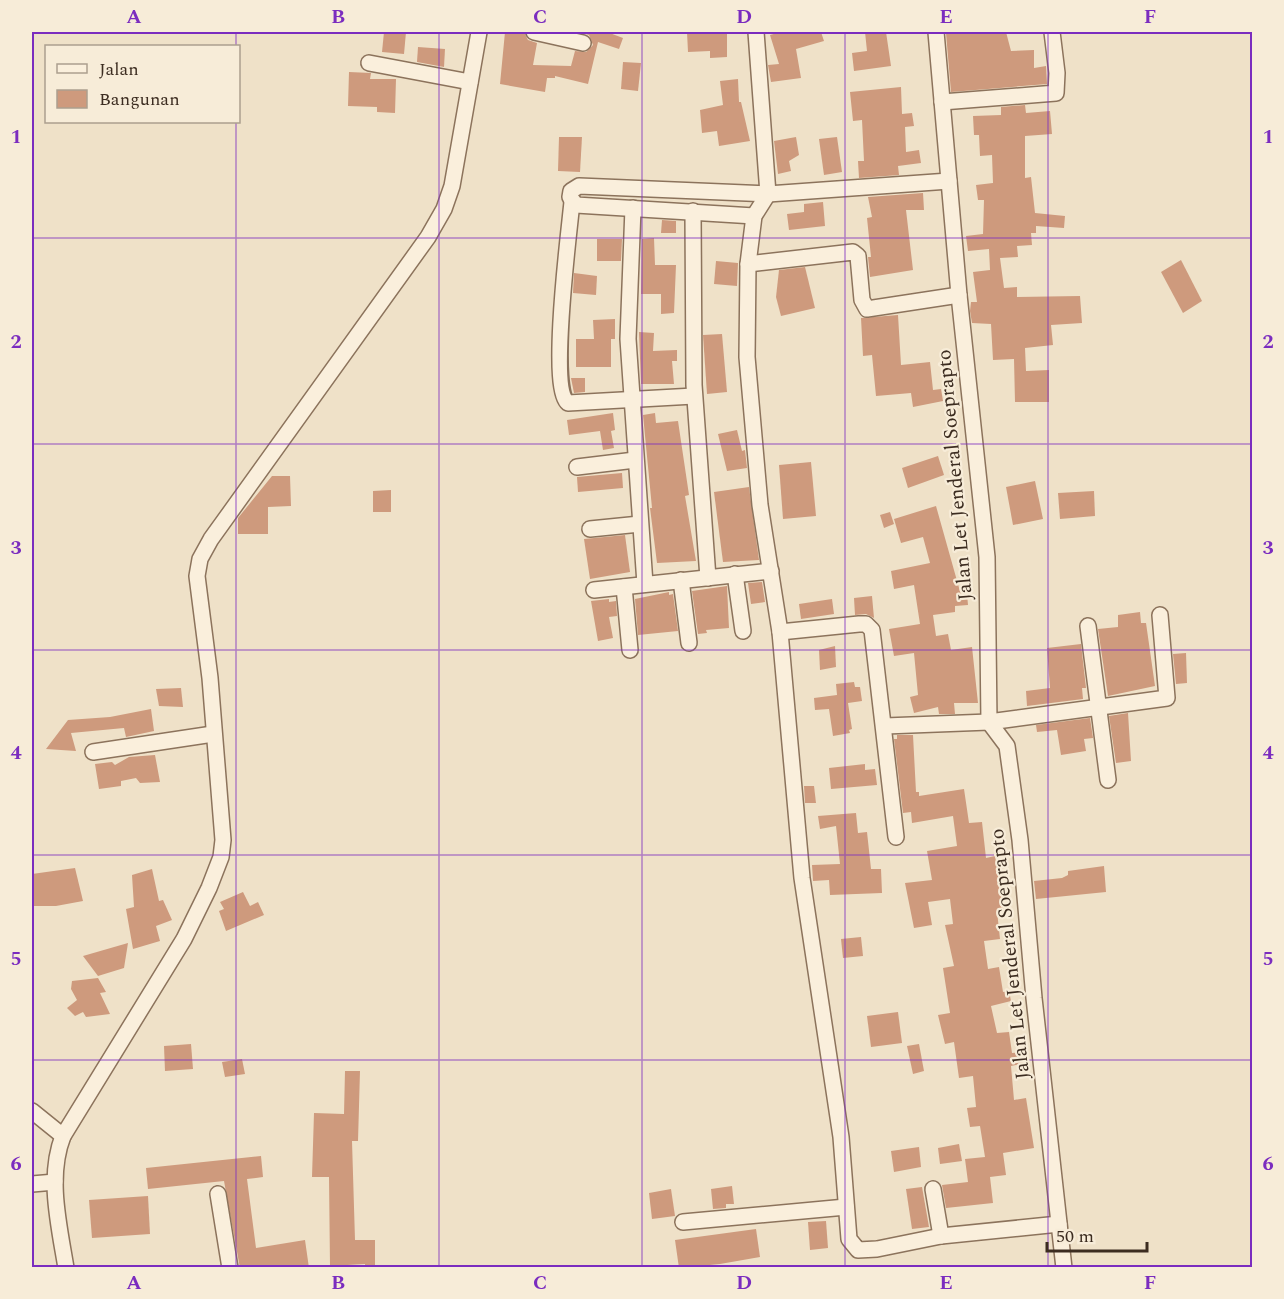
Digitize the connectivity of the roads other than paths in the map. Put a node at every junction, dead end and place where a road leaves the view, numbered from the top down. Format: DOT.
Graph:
graph roads {
  1 [pos="479,32"];
  2 [pos="534,32"];
  3 [pos="756,32"];
  4 [pos="936,32"];
  5 [pos="1052,32"];
  6 [pos="582,43"];
  7 [pos="369,63"];
  8 [pos="470,82"];
  9 [pos="942,102"];
  10 [pos="949,181"];
  11 [pos="768,194"];
  12 [pos="572,202"];
  13 [pos="633,208"];
  14 [pos="693,211"];
  15 [pos="754,216"];
  16 [pos="748,264"];
  17 [pos="959,295"];
  18 [pos="694,396"];
  19 [pos="631,398"];
  20 [pos="635,460"];
  21 [pos="577,467"];
  22 [pos="640,524"];
  23 [pos="590,529"];
  24 [pos="771,571"];
  25 [pos="735,574"];
  26 [pos="708,578"];
  27 [pos="681,580"];
  28 [pos="645,585"];
  29 [pos="624,587"];
  30 [pos="594,590"];
  31 [pos="1160,615"];
  32 [pos="1088,626"];
  33 [pos="743,630"];
  34 [pos="780,632"];
  35 [pos="689,643"];
  36 [pos="630,650"];
  37 [pos="1099,707"];
  38 [pos="989,722"];
  39 [pos="885,726"];
  40 [pos="213,734"];
  41 [pos="93,752"];
  42 [pos="1108,780"];
  43 [pos="896,837"];
  44 [pos="32,1111"];
  45 [pos="63,1136"];
  46 [pos="55,1182"];
  47 [pos="32,1184"];
  48 [pos="933,1189"];
  49 [pos="218,1194"];
  50 [pos="846,1207"];
  51 [pos="683,1222"];
  52 [pos="1059,1224"];
  53 [pos="941,1236"];
  54 [pos="66,1268"];
  55 [pos="230,1268"];
  56 [pos="1064,1268"];
  1 -- 8 [label="street"];
  2 -- 6 [label="street"];
  3 -- 11 [label="street"];
  4 -- 9 [label="street, Jalan Let Jenderal Soeprapto"];
  5 -- 9 [label="street"];
  7 -- 8 [label="street"];
  8 -- 40 [label="street"];
  9 -- 10 [label="street, Jalan Let Jenderal Soeprapto"];
  10 -- 11 [label="street"];
  10 -- 17 [label="street, Jalan Let Jenderal Soeprapto"];
  11 -- 12 [label="street"];
  11 -- 15 [label="street"];
  12 -- 13 [label="street"];
  12 -- 19 [label="street"];
  13 -- 14 [label="street"];
  13 -- 19 [label="street"];
  14 -- 15 [label="street"];
  14 -- 18 [label="street"];
  15 -- 16 [label="street"];
  16 -- 17 [label="street"];
  16 -- 24 [label="street"];
  17 -- 38 [label="street, Jalan Let Jenderal Soeprapto"];
  18 -- 19 [label="street"];
  18 -- 26 [label="street"];
  19 -- 20 [label="street"];
  20 -- 21 [label="street"];
  20 -- 22 [label="street"];
  22 -- 23 [label="street"];
  22 -- 28 [label="street"];
  24 -- 25 [label="street"];
  24 -- 34 [label="street"];
  25 -- 26 [label="street"];
  25 -- 33 [label="street"];
  26 -- 27 [label="street"];
  27 -- 28 [label="street"];
  27 -- 35 [label="street"];
  28 -- 29 [label="street"];
  29 -- 30 [label="street"];
  29 -- 36 [label="street"];
  31 -- 37 [label="street"];
  32 -- 37 [label="street"];
  34 -- 39 [label="street"];
  34 -- 50 [label="street"];
  37 -- 38 [label="street"];
  37 -- 42 [label="street"];
  38 -- 39 [label="street"];
  38 -- 52 [label="street, Jalan Let Jenderal Soeprapto"];
  39 -- 43 [label="street"];
  40 -- 41 [label="street"];
  40 -- 45 [label="street"];
  44 -- 45 [label="street"];
  45 -- 46 [label="street"];
  46 -- 47 [label="street"];
  46 -- 54 [label="street"];
  48 -- 53 [label="street"];
  49 -- 55 [label="street"];
  50 -- 51 [label="street"];
  50 -- 53 [label="street"];
  52 -- 53 [label="street"];
  52 -- 56 [label="street, Jalan Let Jenderal Soeprapto"];
}
